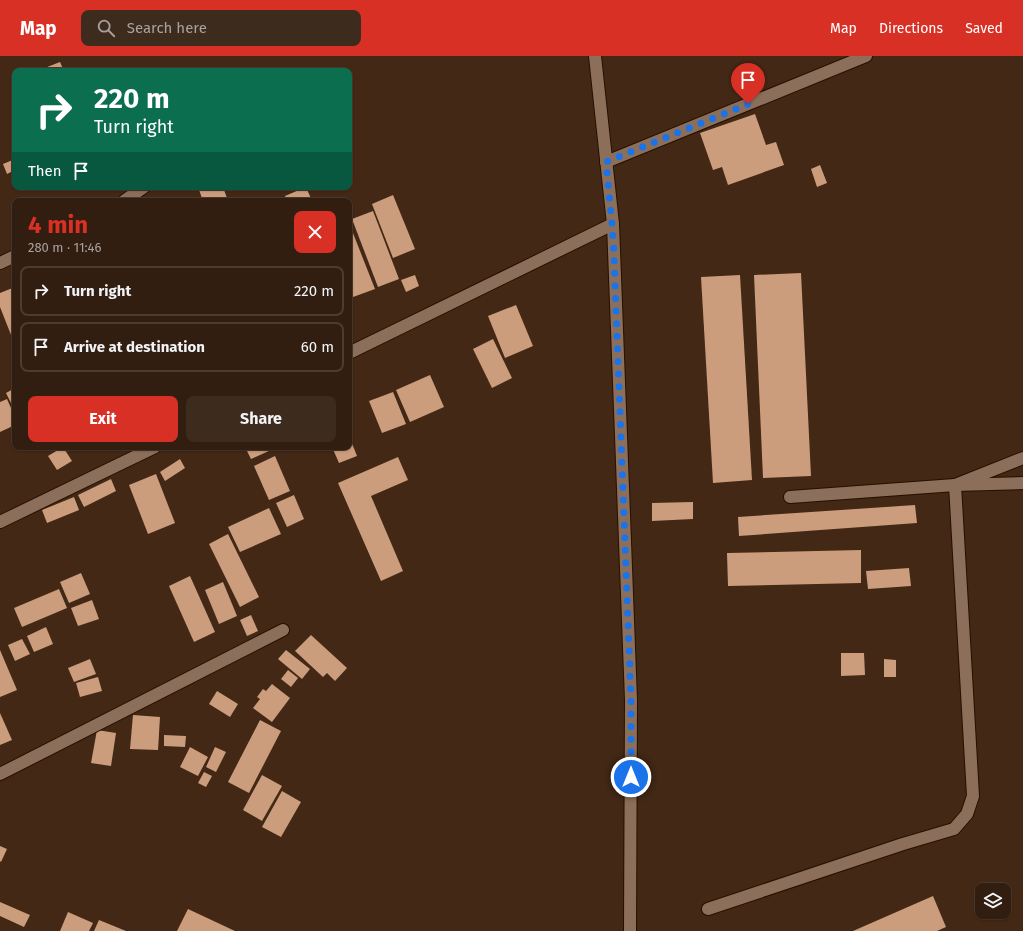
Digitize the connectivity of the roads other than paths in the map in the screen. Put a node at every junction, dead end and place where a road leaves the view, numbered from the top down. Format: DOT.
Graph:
graph roads {
  1 [pos="595,56"];
  2 [pos="866,56"];
  3 [pos="606,162"];
  4 [pos="140,190"];
  5 [pos="128,198"];
  6 [pos="612,224"];
  7 [pos="12,257"];
  8 [pos="0,263"];
  9 [pos="352,352"];
  10 [pos="149,450"];
  11 [pos="1023,458"];
  12 [pos="1023,483"];
  13 [pos="954,485"];
  14 [pos="790,497"];
  15 [pos="0,522"];
  16 [pos="284,630"];
  17 [pos="0,774"];
  18 [pos="708,909"];
  19 [pos="630,931"];
  1 -- 3 [label="street"];
  2 -- 3 [label="street"];
  3 -- 6 [label="street"];
  4 -- 5 [label="street"];
  6 -- 9 [label="street"];
  6 -- 19 [label="street"];
  7 -- 8 [label="street"];
  10 -- 15 [label="street"];
  11 -- 13 [label="street"];
  12 -- 13 [label="street"];
  13 -- 14 [label="street"];
  13 -- 18 [label="street"];
  16 -- 17 [label="street"];
}
